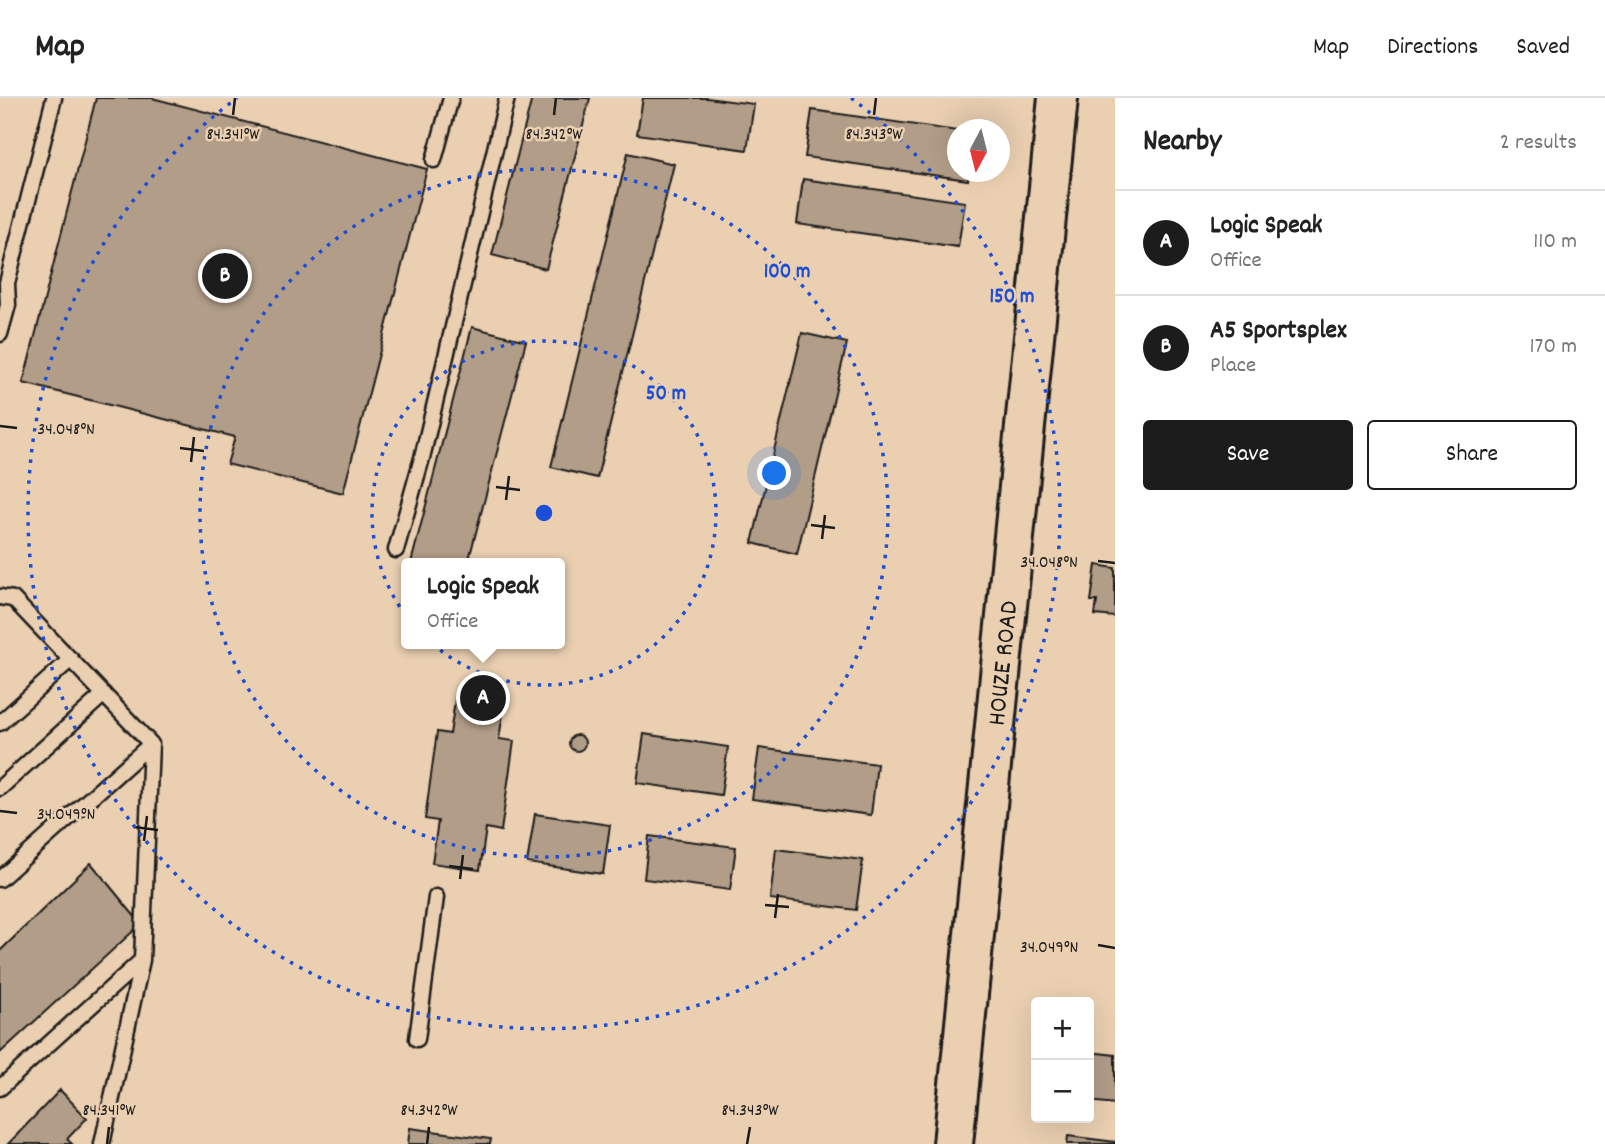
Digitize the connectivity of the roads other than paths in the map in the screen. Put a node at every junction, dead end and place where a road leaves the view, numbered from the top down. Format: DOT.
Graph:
graph roads {
  1 [pos="54,98"];
  2 [pos="451,98"];
  3 [pos="507,98"];
  4 [pos="1058,98"];
  5 [pos="434,160"];
  6 [pos="0,334"];
  7 [pos="396,550"];
  8 [pos="0,597"];
  9 [pos="71,659"];
  10 [pos="104,694"];
  11 [pos="0,723"];
  12 [pos="151,744"];
  13 [pos="0,788"];
  14 [pos="0,878"];
  15 [pos="436,897"];
  16 [pos="142,960"];
  17 [pos="417,1039"];
  18 [pos="0,1088"];
  19 [pos="102,1144"];
  20 [pos="953,1144"];
  1 -- 6 [label="lane"];
  2 -- 5 [label="lane"];
  3 -- 7 [label="lane"];
  4 -- 20 [label="main road, HOUZE ROAD"];
  8 -- 9 [label="lane"];
  9 -- 10 [label="lane"];
  9 -- 11 [label="lane"];
  10 -- 12 [label="lane"];
  10 -- 13 [label="lane"];
  12 -- 14 [label="lane"];
  12 -- 16 [label="lane"];
  15 -- 17 [label="lane"];
  16 -- 18 [label="lane"];
  16 -- 19 [label="lane"];
}
